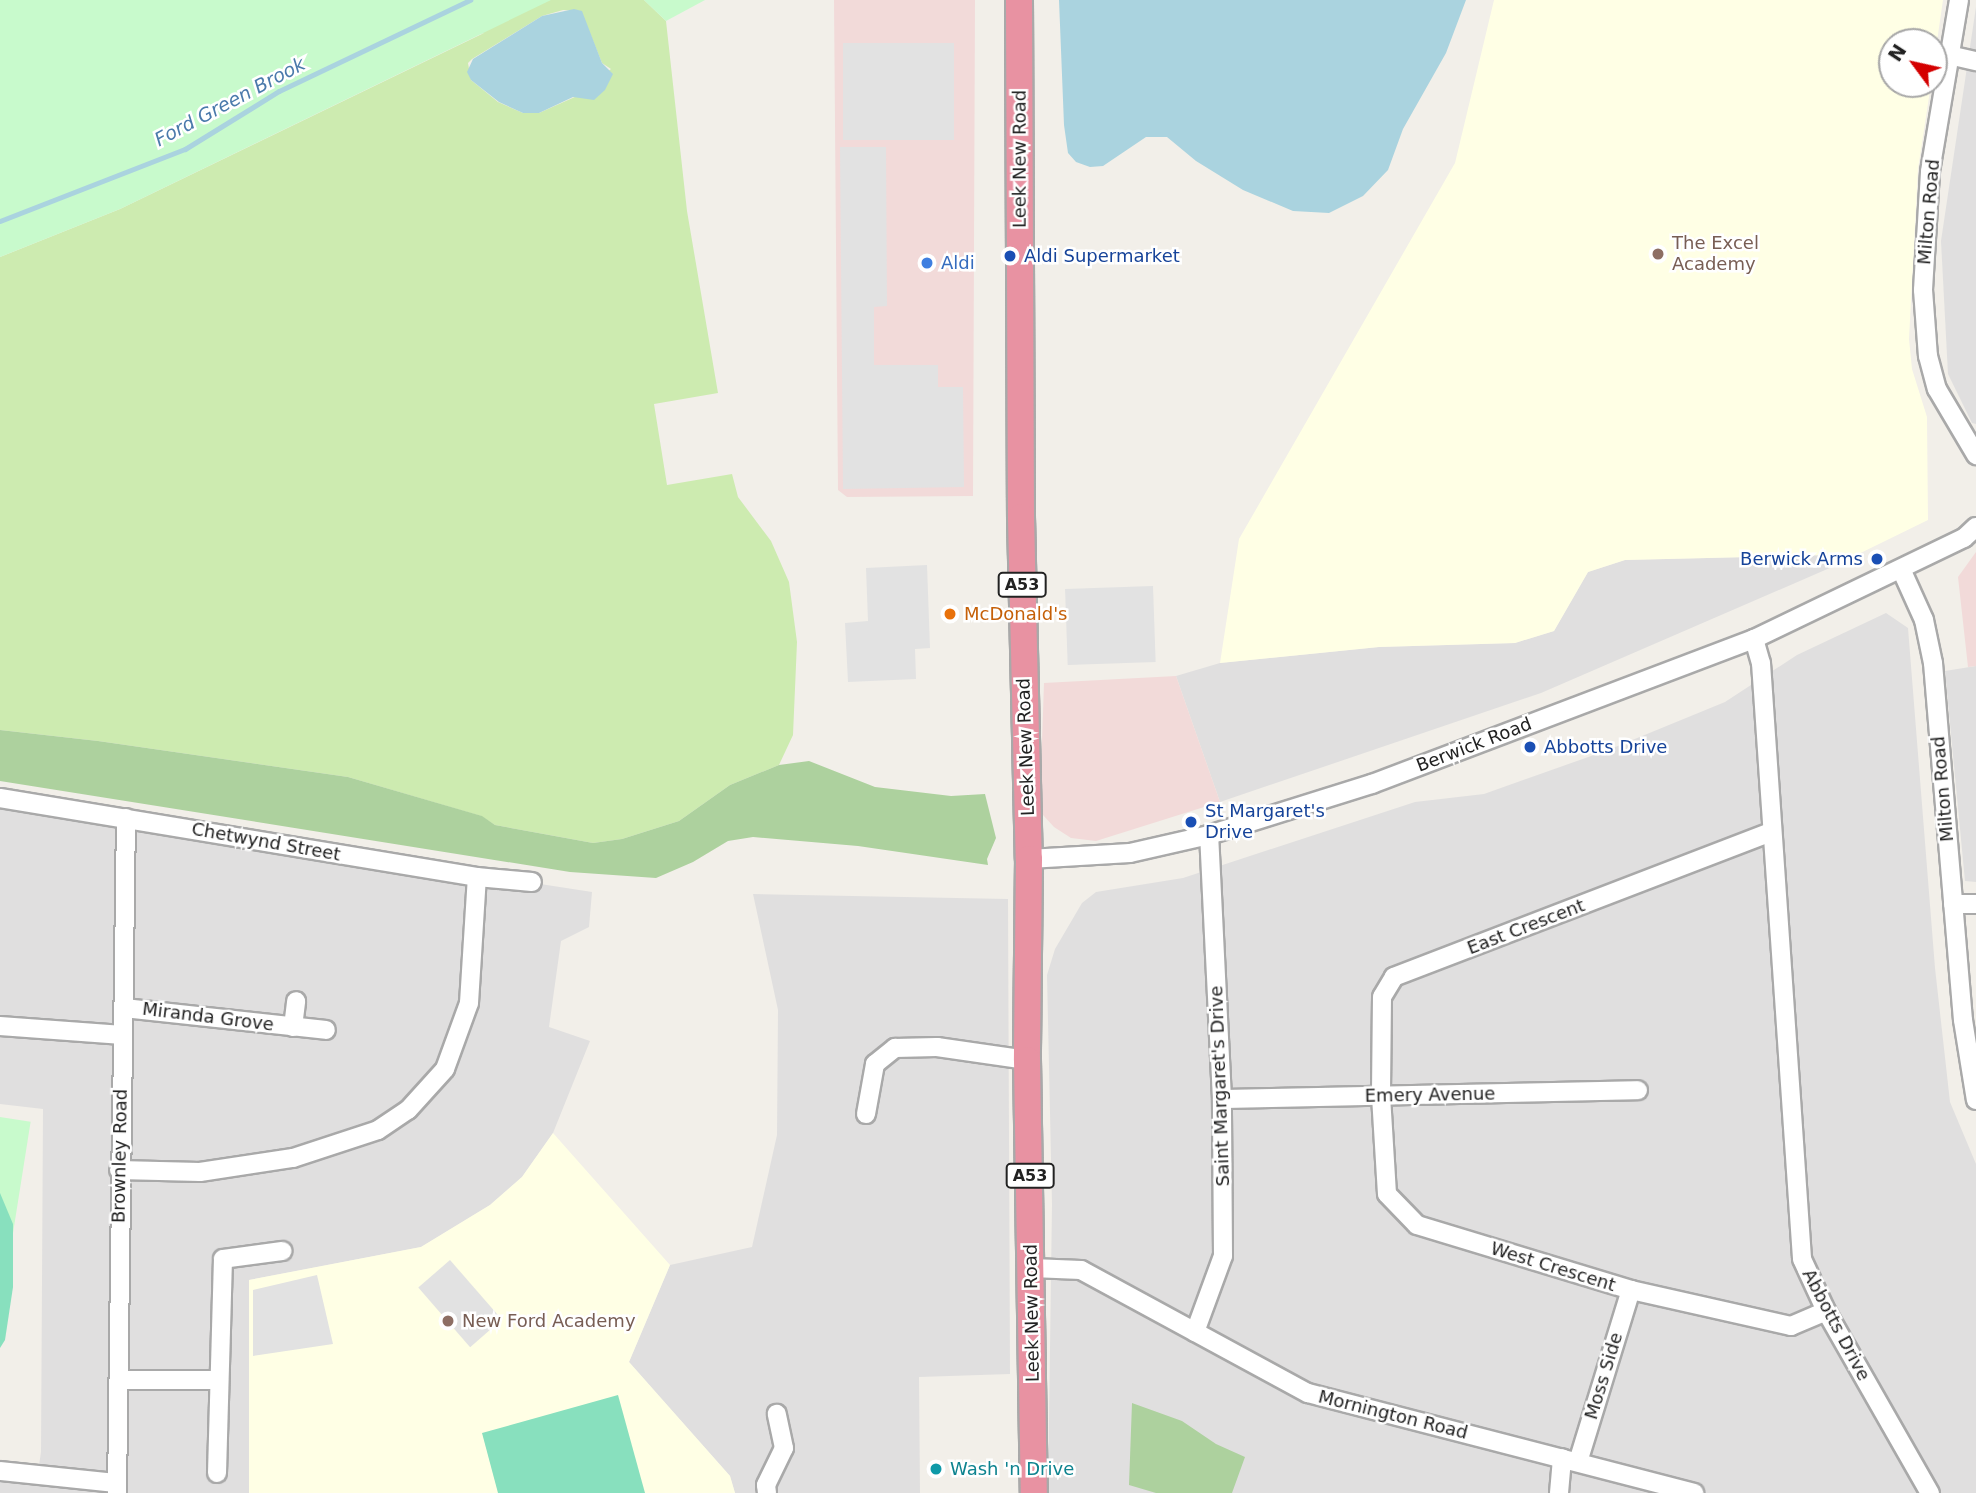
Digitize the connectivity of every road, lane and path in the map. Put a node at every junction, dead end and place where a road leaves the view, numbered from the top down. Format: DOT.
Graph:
graph roads {
  1 [pos="1019,0"];
  2 [pos="1959,0"];
  3 [pos="1950,55"];
  4 [pos="1976,61"];
  5 [pos="1976,455"];
  6 [pos="1976,527"];
  7 [pos="1901,569"];
  8 [pos="1754,639"];
  9 [pos="0,798"];
  10 [pos="126,818"];
  11 [pos="1771,832"];
  12 [pos="1209,835"];
  13 [pos="1029,859"];
  14 [pos="477,877"];
  15 [pos="532,881"];
  16 [pos="1953,904"];
  17 [pos="1976,904"];
  18 [pos="296,1001"];
  19 [pos="124,1007"];
  20 [pos="0,1026"];
  21 [pos="293,1027"];
  22 [pos="326,1030"];
  23 [pos="123,1035"];
  24 [pos="1027,1060"];
  25 [pos="1637,1090"];
  26 [pos="1381,1096"];
  27 [pos="1222,1099"];
  28 [pos="1976,1100"];
  29 [pos="866,1114"];
  30 [pos="120,1170"];
  31 [pos="282,1251"];
  32 [pos="1032,1268"];
  33 [pos="1630,1290"];
  34 [pos="1826,1311"];
  35 [pos="1195,1332"];
  36 [pos="119,1380"];
  37 [pos="218,1380"];
  38 [pos="778,1414"];
  39 [pos="1570,1460"];
  40 [pos="0,1471"];
  41 [pos="217,1473"];
  42 [pos="117,1488"];
  43 [pos="767,1493"];
  44 [pos="1034,1493"];
  45 [pos="1559,1493"];
  46 [pos="1695,1493"];
  47 [pos="1930,1493"];
  1 -- 13 [label="highway, Leek New Road / A53"];
  2 -- 3 [label="street, Milton Road"];
  3 -- 4 [label="street"];
  3 -- 5 [label="street, Milton Road"];
  6 -- 7 [label="street"];
  7 -- 8 [label="street, Berwick Road"];
  7 -- 16 [label="street, Milton Road"];
  8 -- 11 [label="street, Abbotts Drive"];
  8 -- 12 [label="street, Berwick Road"];
  9 -- 10 [label="street, Chetwynd Street"];
  10 -- 14 [label="street, Chetwynd Street"];
  10 -- 19 [label="street, Brownley Road"];
  11 -- 26 [label="street, East Crescent"];
  11 -- 34 [label="street, Abbotts Drive"];
  12 -- 13 [label="street, Berwick Road"];
  12 -- 27 [label="street, Saint Margaret's Drive"];
  13 -- 24 [label="highway, Leek New Road / A53"];
  14 -- 15 [label="street, Chetwynd Street"];
  14 -- 30 [label="street"];
  16 -- 17 [label="street"];
  16 -- 28 [label="street, Milton Road"];
  18 -- 21 [label="street, Miranda Grove"];
  19 -- 21 [label="street, Miranda Grove"];
  19 -- 23 [label="street, Brownley Road"];
  20 -- 23 [label="street"];
  21 -- 22 [label="street, Miranda Grove"];
  23 -- 30 [label="street, Brownley Road"];
  24 -- 29 [label="street"];
  24 -- 32 [label="highway, Leek New Road / A53"];
  25 -- 26 [label="street, Emery Avenue"];
  26 -- 27 [label="street, Emery Avenue"];
  26 -- 33 [label="street, West Crescent"];
  27 -- 35 [label="street, Saint Margaret's Drive"];
  30 -- 36 [label="street, Brownley Road"];
  31 -- 37 [label="street"];
  32 -- 35 [label="street, Mornington Road"];
  32 -- 44 [label="highway, Leek New Road / A53"];
  33 -- 34 [label="street, West Crescent"];
  33 -- 39 [label="street, Moss Side"];
  34 -- 47 [label="street, Abbotts Drive"];
  35 -- 39 [label="street, Mornington Road"];
  36 -- 37 [label="street"];
  36 -- 42 [label="street, Brownley Road"];
  37 -- 41 [label="street"];
  38 -- 43 [label="street"];
  39 -- 45 [label="street, Moss Side"];
  39 -- 46 [label="street, Mornington Road"];
  40 -- 42 [label="street"];
}
